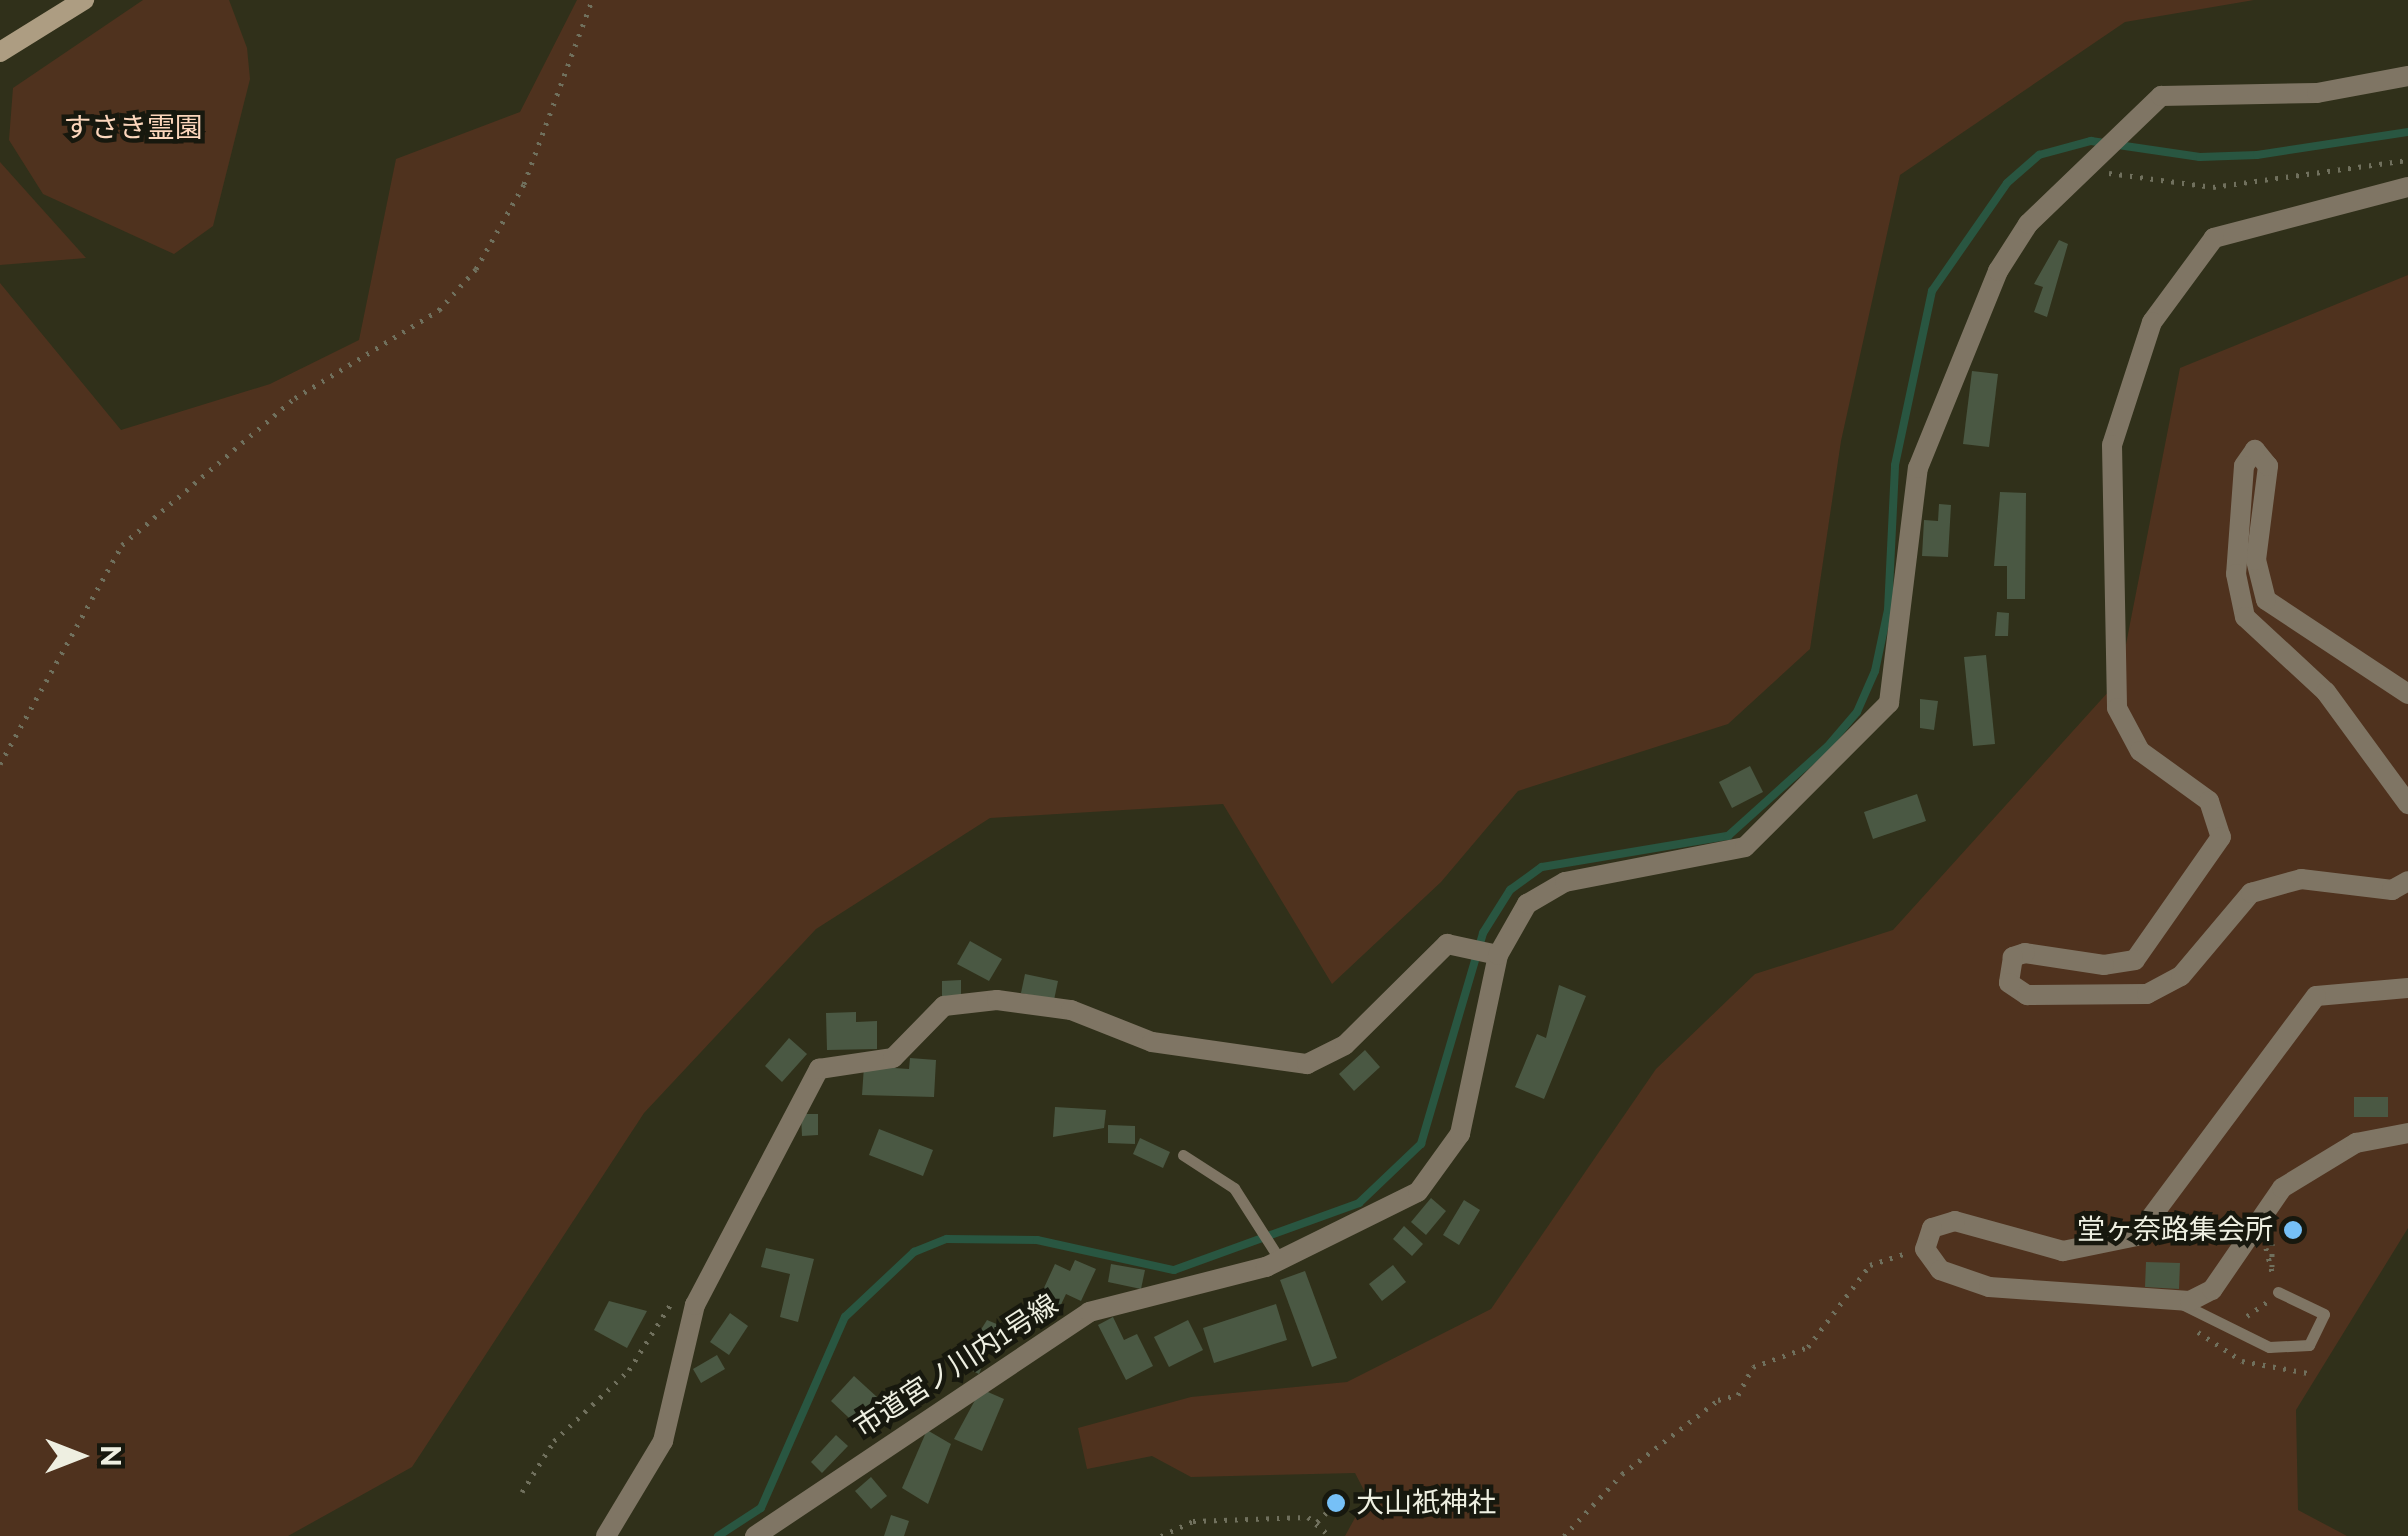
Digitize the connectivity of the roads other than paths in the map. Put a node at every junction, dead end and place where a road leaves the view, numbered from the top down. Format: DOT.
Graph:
graph roads {
  1 [pos="84,0"];
  2 [pos="0,52"];
  3 [pos="2408,76"];
  4 [pos="2408,187"];
  5 [pos="2408,694"];
  6 [pos="2408,804"];
  7 [pos="2408,881"];
  8 [pos="1494,953"];
  9 [pos="2408,988"];
  10 [pos="2408,1133"];
  11 [pos="1184,1155"];
  12 [pos="1277,1256"];
  13 [pos="2278,1292"];
  14 [pos="2178,1302"];
  15 [pos="606,1536"];
  16 [pos="755,1536"];
  1 -- 2 [label="main road"];
  3 -- 8 [label="street, 市道宮ノ川内1号線"];
  4 -- 7 [label="street"];
  5 -- 6 [label="street"];
  8 -- 12 [label="street, 市道宮ノ川内1号線"];
  8 -- 15 [label="street"];
  9 -- 14 [label="street"];
  10 -- 14 [label="street"];
  11 -- 12 [label="lane"];
  12 -- 16 [label="street, 市道宮ノ川内1号線"];
  13 -- 14 [label="lane"];
}
